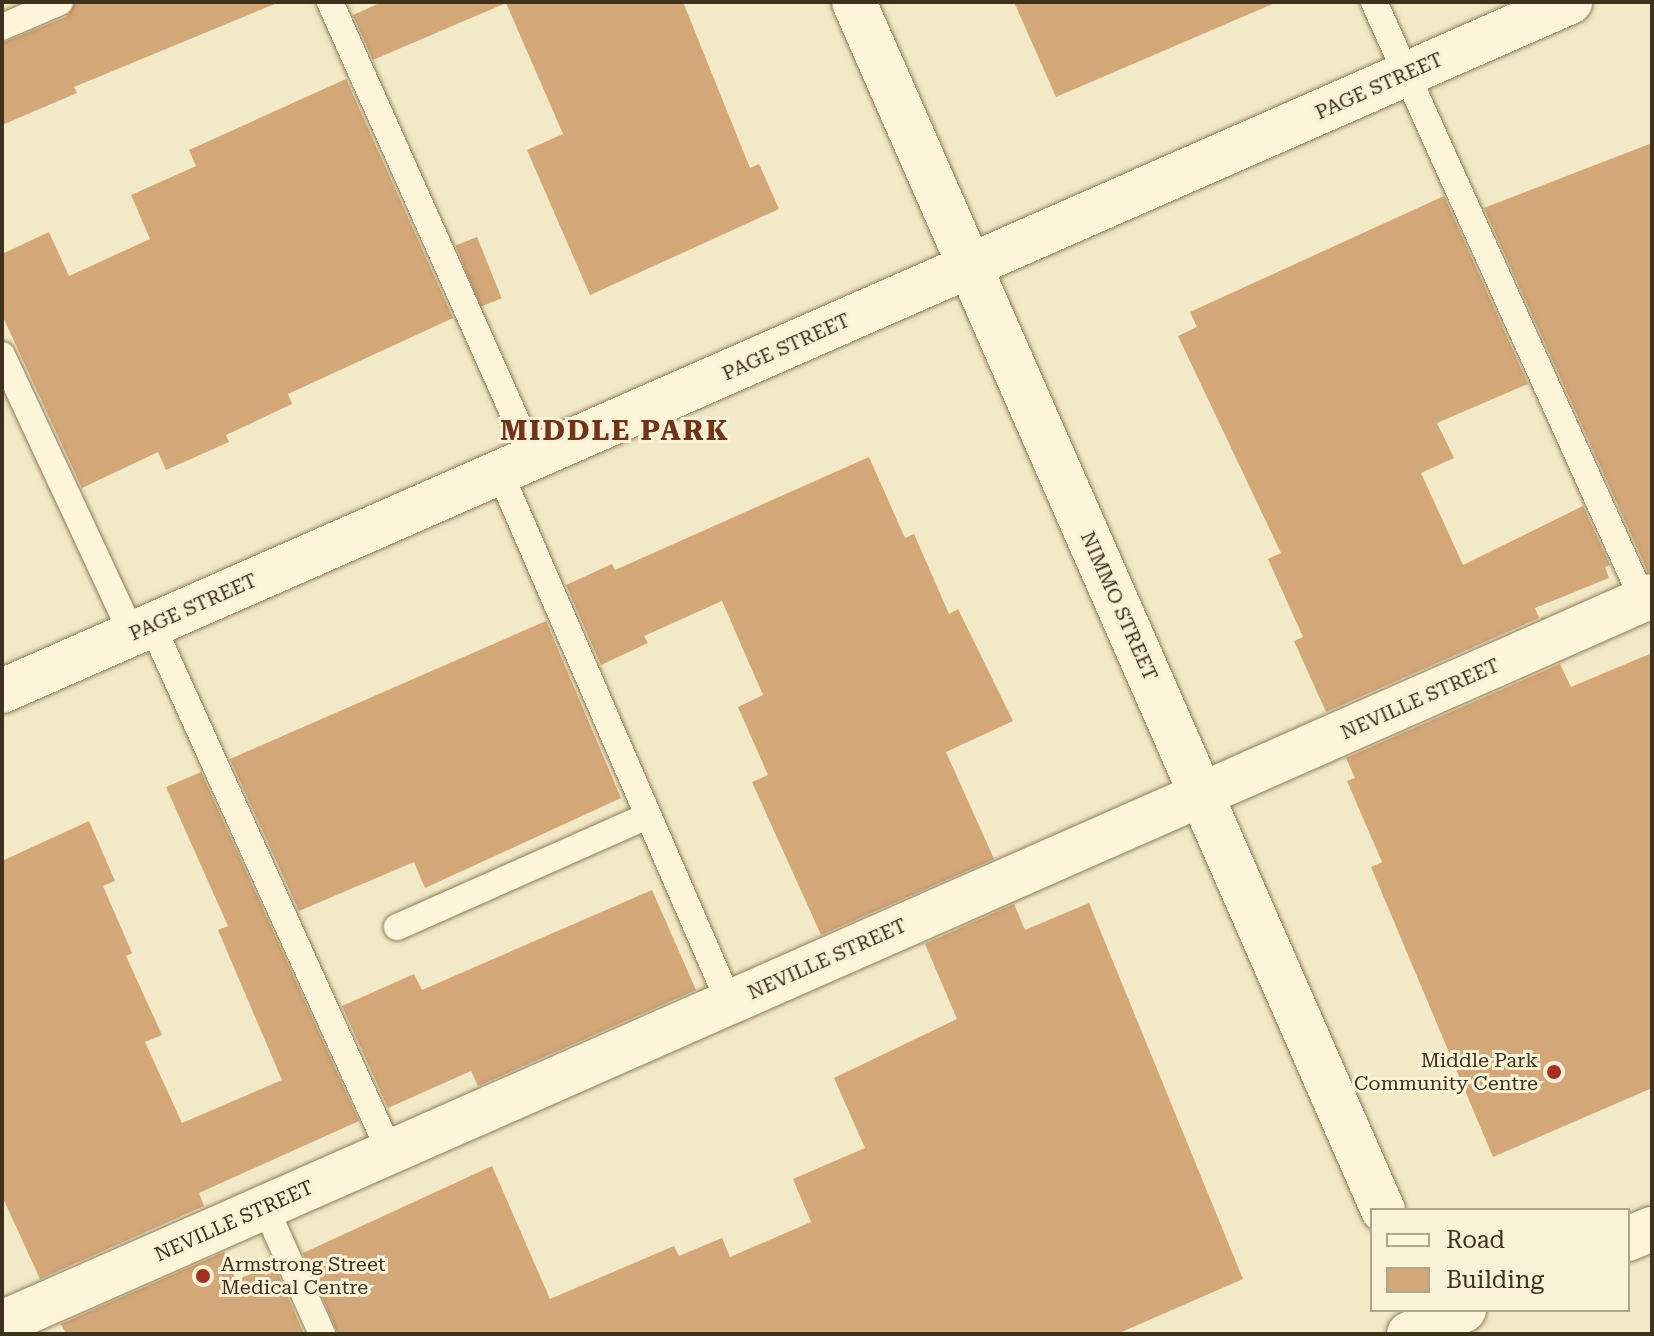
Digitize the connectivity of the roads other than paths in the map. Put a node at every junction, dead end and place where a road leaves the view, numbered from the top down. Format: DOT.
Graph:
graph roads {
  1 [pos="60,2"];
  2 [pos="330,2"];
  3 [pos="854,2"];
  4 [pos="1374,2"];
  5 [pos="1570,2"];
  6 [pos="2,27"];
  7 [pos="1406,74"];
  8 [pos="970,266"];
  9 [pos="2,355"];
  10 [pos="517,465"];
  11 [pos="1647,598"];
  12 [pos="142,630"];
  13 [pos="2,691"];
  14 [pos="1202,795"];
  15 [pos="647,816"];
  16 [pos="397,927"];
  17 [pos="729,1002"];
  18 [pos="390,1152"];
  19 [pos="265,1207"];
  20 [pos="1382,1208"];
  21 [pos="1652,1229"];
  22 [pos="1630,1238"];
  23 [pos="2,1323"];
  24 [pos="322,1334"];
  1 -- 6 [label="lane"];
  2 -- 10 [label="lane"];
  3 -- 8 [label="street, NIMMO STREET"];
  4 -- 7 [label="lane"];
  5 -- 7 [label="street, PAGE STREET"];
  7 -- 8 [label="street, PAGE STREET"];
  7 -- 11 [label="lane"];
  8 -- 10 [label="street, PAGE STREET"];
  8 -- 14 [label="street, NIMMO STREET"];
  9 -- 12 [label="lane"];
  10 -- 12 [label="street, PAGE STREET"];
  10 -- 15 [label="lane"];
  11 -- 14 [label="street, NEVILLE STREET"];
  12 -- 13 [label="street, PAGE STREET"];
  12 -- 18 [label="lane"];
  14 -- 17 [label="street, NEVILLE STREET"];
  14 -- 20 [label="street, NIMMO STREET"];
  15 -- 16 [label="lane"];
  15 -- 17 [label="lane"];
  17 -- 18 [label="street, NEVILLE STREET"];
  18 -- 19 [label="street, NEVILLE STREET"];
  19 -- 23 [label="street, NEVILLE STREET"];
  19 -- 24 [label="lane"];
  21 -- 22 [label="street"];
}
